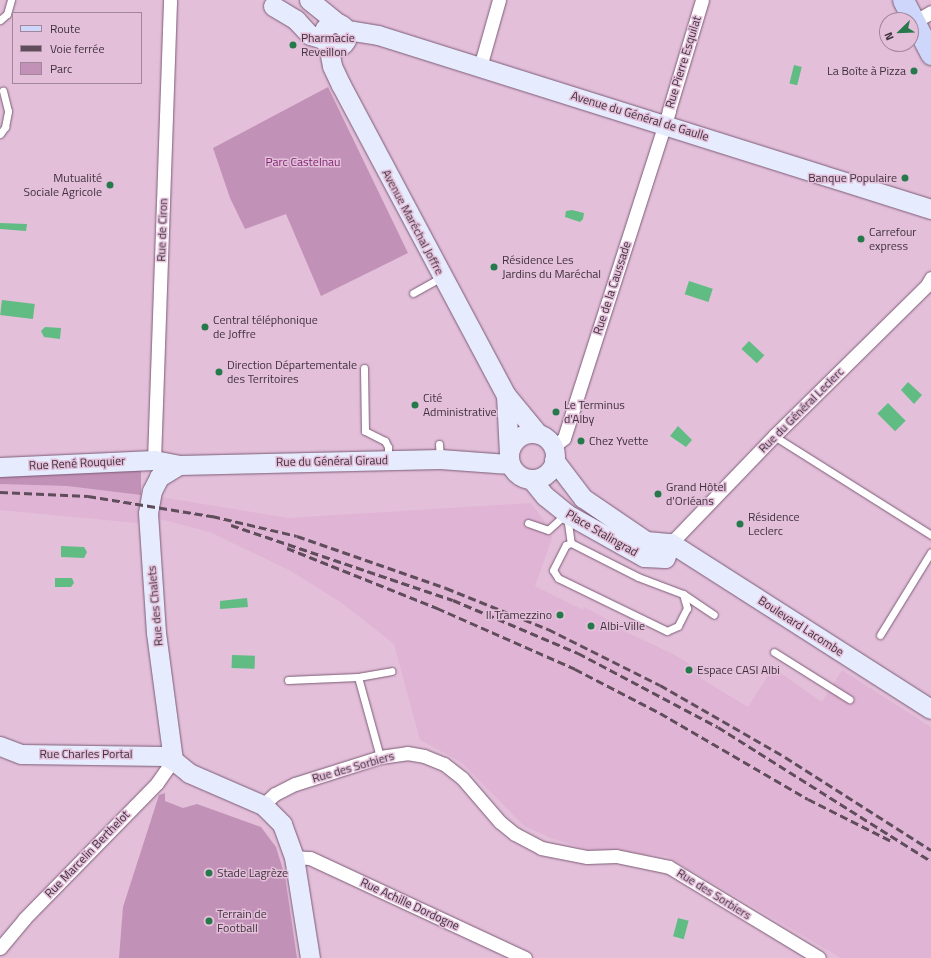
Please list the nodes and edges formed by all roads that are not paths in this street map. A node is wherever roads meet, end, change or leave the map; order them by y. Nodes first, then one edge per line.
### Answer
1 (11, 0) edge
2 (170, 0) edge
3 (309, 0) edge
4 (500, 0) edge
5 (702, 0) edge
6 (903, 0) edge
7 (272, 2) edge
8 (922, 17) edge
9 (0, 20) edge
10 (342, 27) junction
11 (326, 42) junction
12 (931, 54) edge
13 (480, 67) junction
14 (3, 91) dead end
15 (664, 124) junction
16 (0, 134) edge
17 (931, 209) edge
18 (442, 277) junction
19 (931, 278) edge
20 (413, 293) dead end
21 (364, 368) dead end
22 (506, 395) junction
23 (538, 434) junction
24 (774, 436) junction
25 (553, 454) junction
26 (510, 459) junction
27 (154, 460) junction
28 (388, 460) junction
29 (179, 465) junction
30 (0, 467) edge
31 (531, 479) junction
32 (567, 514) junction
33 (595, 518) junction
34 (528, 523) dead end
35 (931, 535) edge
36 (572, 543) junction
37 (671, 543) junction
38 (931, 552) edge
39 (683, 594) junction
40 (714, 615) dead end
41 (880, 636) dead end
42 (774, 652) dead end
43 (391, 671) dead end
44 (358, 677) junction
45 (288, 680) dead end
46 (849, 699) dead end
47 (931, 709) edge
48 (0, 746) edge
49 (380, 757) junction
50 (173, 760) junction
51 (263, 805) junction
52 (294, 857) junction
53 (0, 948) edge
54 (310, 958) edge
55 (525, 958) edge
56 (819, 958) edge

1 - 9 lane
2 - 27 street, Rue de Ciron
3 - 10 main road
4 - 13 street
5 - 15 street, Rue Pierre Esquilat
6 - 8 main road
7 - 11 main road
8 - 12 main road
10 - 11 main road
10 - 13 main road, Avenue du Général de Gaulle
11 - 18 main road, Avenue Maréchal Joffre
13 - 15 main road, Avenue du Général de Gaulle
14 - 16 lane
15 - 17 main road, Avenue du Général de Gaulle
15 - 25 street, Rue de la Caussade
18 - 20 lane
18 - 22 main road, Avenue Maréchal Joffre
19 - 24 street, Rue du Général Leclerc
21 - 28 lane
22 - 23 main road
22 - 26 main road
23 - 25 main road
23 - 26 main road
24 - 35 lane
24 - 37 street, Rue du Général Leclerc
25 - 31 main road
25 - 33 main road, Place Stalingrad
26 - 28 main road, Rue du Général Giraud
26 - 31 main road
27 - 29 main road, Rue du Général Giraud
27 - 30 main road, Rue René Rouquier
28 - 29 main road, Rue du Général Giraud
29 - 50 main road, Rue des Chalets
31 - 32 main road, Place Stalingrad
32 - 33 main road, Place Stalingrad
32 - 34 lane
32 - 36 lane
33 - 37 main road, Place Stalingrad
36 - 39 lane
36 - 39 lane
37 - 47 main road, Boulevard Lacombe
38 - 41 lane
39 - 40 lane
42 - 46 lane
43 - 44 lane
44 - 45 lane
44 - 49 lane
48 - 50 main road, Rue Charles Portal
49 - 51 street, Rue des Sorbiers
49 - 56 street, Rue des Sorbiers
50 - 51 main road
50 - 53 street, Rue Marcelin Berthelot
51 - 52 main road
52 - 54 main road
52 - 55 street, Rue Achille Dordogne

